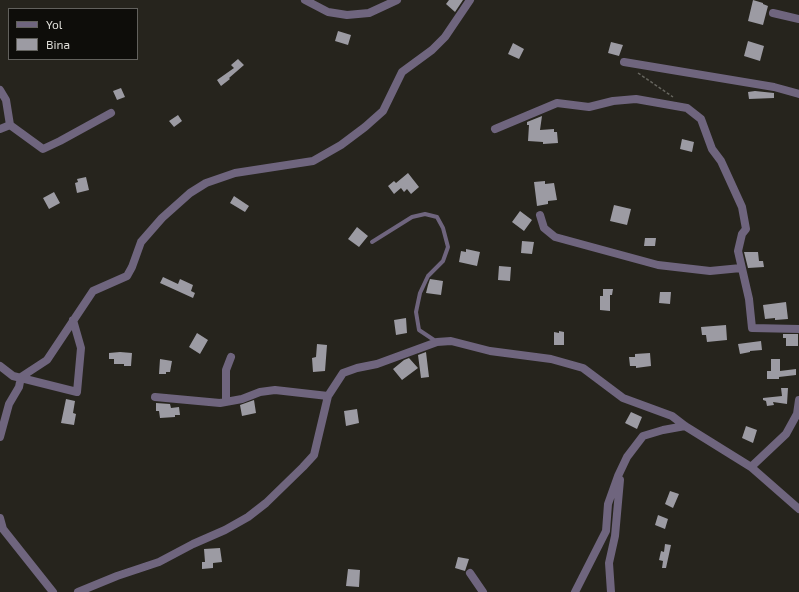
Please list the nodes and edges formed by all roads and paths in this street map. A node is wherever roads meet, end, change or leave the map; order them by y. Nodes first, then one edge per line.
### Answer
1 (305, 0) edge
2 (397, 0) edge
3 (470, 0) edge
4 (773, 13) dead end
5 (799, 19) edge
6 (624, 62) dead end
7 (637, 72) dead end
8 (0, 90) edge
9 (799, 94) edge
10 (675, 98) dead end
11 (111, 113) dead end
12 (10, 125) junction
13 (0, 129) edge
14 (495, 129) dead end
15 (540, 215) dead end
16 (372, 242) dead end
17 (741, 268) junction
18 (73, 320) junction
19 (799, 330) edge
20 (438, 342) junction
21 (231, 357) dead end
22 (0, 366) edge
23 (21, 377) junction
24 (328, 396) junction
25 (155, 398) dead end
26 (799, 400) edge
27 (226, 402) junction
28 (685, 426) junction
29 (0, 437) edge
30 (751, 468) junction
31 (618, 476) junction
32 (799, 509) edge
33 (0, 518) edge
34 (470, 573) dead end
35 (53, 592) edge
36 (78, 592) edge
37 (483, 592) edge
38 (575, 592) edge
39 (611, 592) edge

1 - 2 street
3 - 18 street
4 - 5 street
6 - 9 street
7 - 10 path
8 - 12 street
11 - 12 street
12 - 13 street
14 - 17 street
15 - 17 street
16 - 20 lane
17 - 19 street
18 - 23 street
18 - 23 street
20 - 24 street
20 - 28 street
21 - 27 street
22 - 23 street
23 - 29 street
24 - 27 street
24 - 36 street
25 - 27 street
26 - 30 street
28 - 30 street
28 - 31 street
30 - 32 street
31 - 38 street
31 - 39 street
33 - 35 street
34 - 37 street

